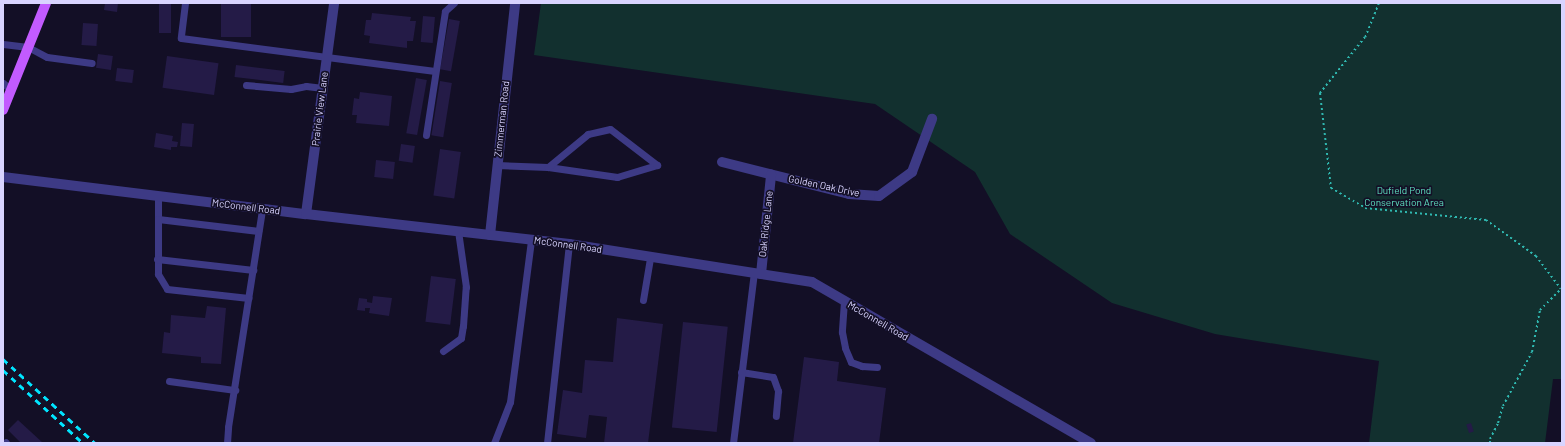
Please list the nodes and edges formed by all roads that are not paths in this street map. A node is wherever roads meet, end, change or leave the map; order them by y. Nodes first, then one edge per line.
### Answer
1 (46, 3) edge
2 (185, 3) edge
3 (334, 3) edge
4 (454, 3) edge
5 (515, 3) edge
6 (3, 44) edge
7 (28, 47) junction
8 (326, 58) junction
9 (92, 63) dead end
10 (435, 71) junction
11 (246, 85) dead end
12 (7, 86) edge
13 (322, 88) junction
14 (3, 110) edge
15 (932, 119) dead end
16 (426, 135) dead end
17 (722, 162) dead end
18 (498, 165) junction
19 (548, 167) junction
20 (771, 175) junction
21 (3, 177) edge
22 (158, 196) junction
23 (262, 209) junction
24 (306, 214) junction
25 (158, 219) junction
26 (258, 231) junction
27 (458, 231) junction
28 (490, 235) junction
29 (531, 240) junction
30 (569, 244) junction
31 (650, 258) junction
32 (157, 259) junction
33 (253, 270) junction
34 (757, 273) junction
35 (248, 298) junction
36 (643, 300) dead end
37 (844, 301) junction
38 (443, 351) dead end
39 (877, 367) dead end
40 (741, 372) junction
41 (169, 381) dead end
42 (235, 390) junction
43 (776, 416) dead end
44 (1086, 442) edge
45 (227, 443) edge
46 (494, 443) edge
47 (546, 443) edge
48 (732, 443) edge

1 - 7 main road
2 - 8 lane
3 - 8 street, Prairie View Lane
4 - 10 lane
5 - 18 street, Zimmerman Road
6 - 7 lane
7 - 9 lane
7 - 12 main road
8 - 10 lane
8 - 13 street, Prairie View Lane
10 - 16 lane
11 - 13 lane
12 - 14 main road
13 - 24 street, Prairie View Lane
15 - 20 street, Golden Oak Drive
17 - 20 street, Golden Oak Drive
18 - 19 lane
18 - 28 street, Zimmerman Road
19 - 19 lane
20 - 34 street, Oak Ridge Lane
21 - 22 street, McConnell Road
22 - 23 street, McConnell Road
22 - 25 lane
23 - 24 street, McConnell Road
23 - 26 lane
24 - 27 street, McConnell Road
25 - 26 lane
25 - 32 lane
26 - 33 lane
27 - 28 street, McConnell Road
27 - 38 lane
28 - 29 street, McConnell Road
29 - 30 street, McConnell Road
29 - 46 lane
30 - 31 street, McConnell Road
30 - 47 lane
31 - 34 street, McConnell Road
31 - 36 lane
32 - 33 lane
32 - 35 lane
33 - 35 lane
34 - 37 street, McConnell Road
34 - 40 lane
35 - 42 lane
37 - 39 lane
37 - 44 street, McConnell Road
40 - 43 lane
40 - 48 lane
41 - 42 lane
42 - 45 lane

